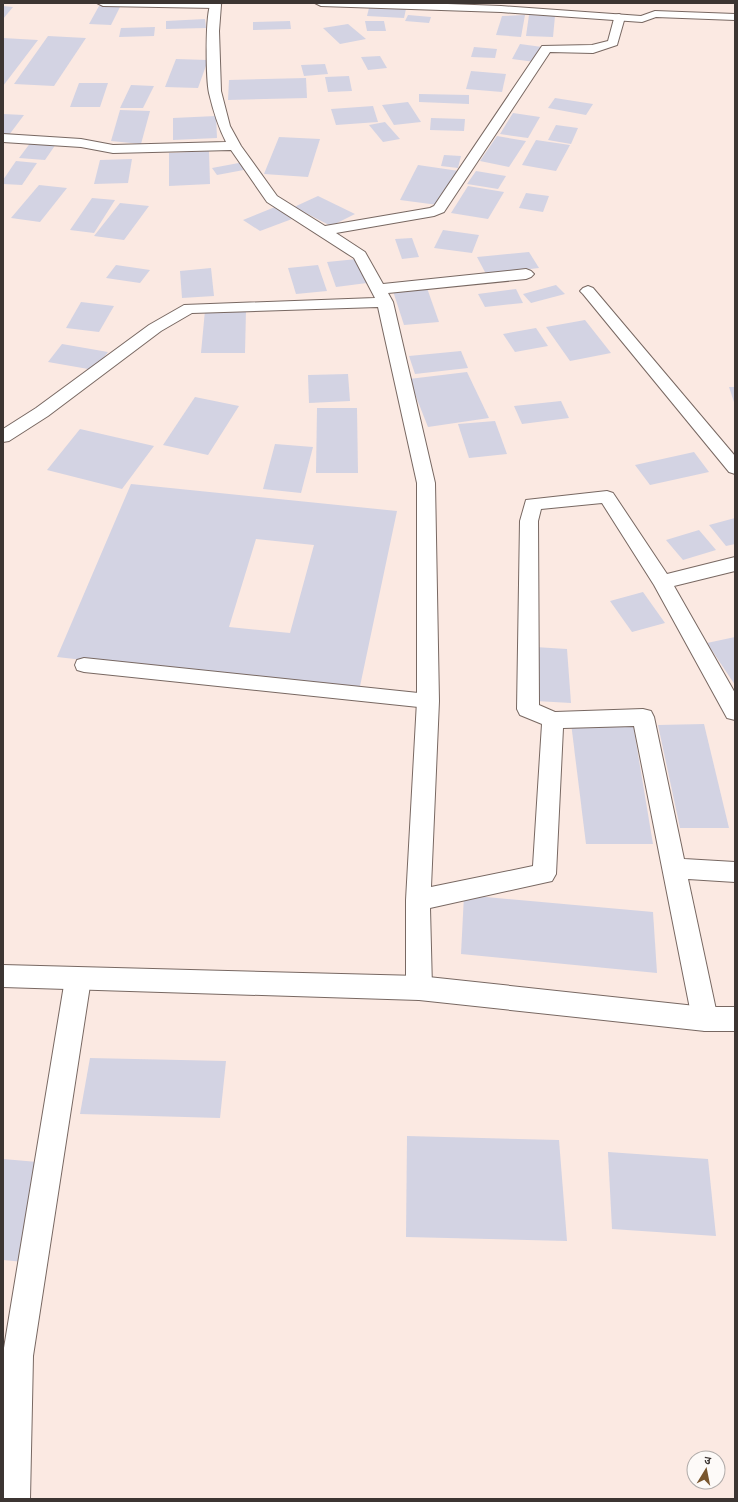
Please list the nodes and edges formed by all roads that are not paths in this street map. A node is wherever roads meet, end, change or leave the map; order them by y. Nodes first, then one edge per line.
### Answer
1 (103, 3) edge
2 (321, 3) edge
3 (216, 4) edge
4 (501, 6) edge
5 (619, 17) junction
6 (735, 17) edge
7 (642, 19) junction
8 (652, 27) dead end
9 (3, 138) edge
10 (235, 146) junction
11 (323, 231) junction
12 (526, 274) dead end
13 (588, 291) dead end
14 (382, 296) junction
15 (3, 437) edge
16 (735, 468) edge
17 (735, 564) edge
18 (662, 582) junction
19 (84, 665) dead end
20 (428, 701) junction
21 (735, 712) edge
22 (553, 720) junction
23 (673, 868) junction
24 (735, 872) edge
25 (418, 900) junction
26 (3, 976) edge
27 (78, 979) junction
28 (419, 988) junction
29 (705, 1019) junction
30 (735, 1019) edge
31 (14, 1499) edge

1 - 3 street
2 - 4 street
3 - 10 street
4 - 5 street
5 - 7 street
5 - 11 street
6 - 7 street
7 - 8 street
9 - 10 street
10 - 11 street
11 - 14 street
12 - 14 street
13 - 16 street
14 - 15 street
14 - 20 street
17 - 18 street
18 - 21 street
18 - 22 street
19 - 20 lane
20 - 25 street
22 - 23 street
22 - 25 street
23 - 24 street
23 - 29 street
25 - 28 street
26 - 27 street
27 - 28 street
27 - 31 street
28 - 29 street
29 - 30 street

